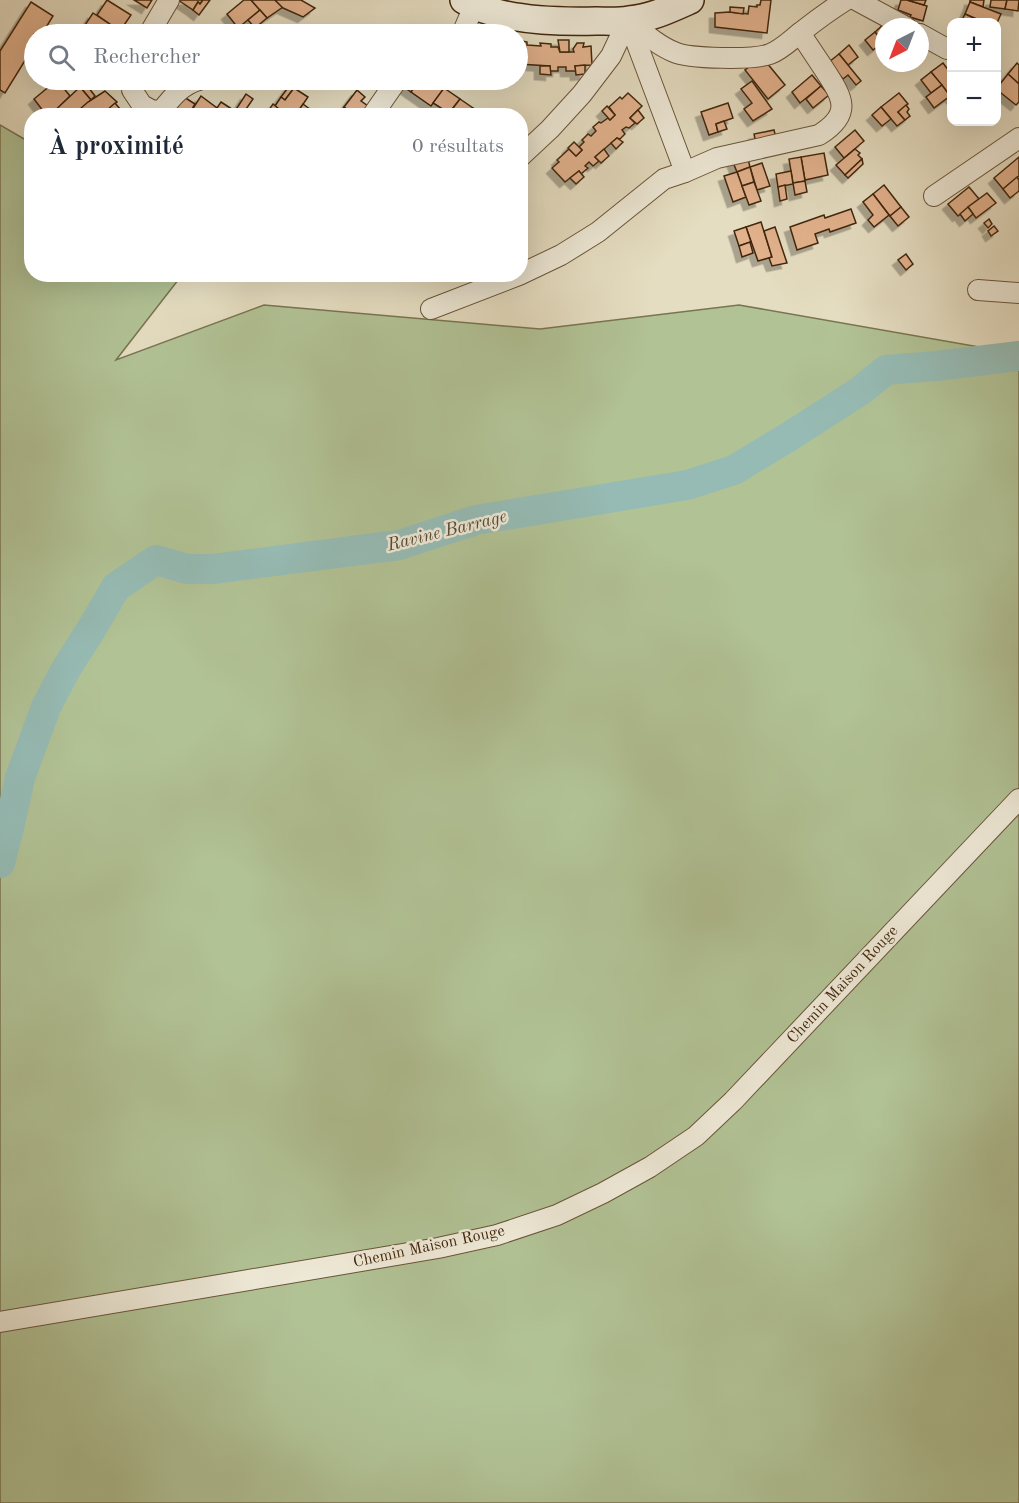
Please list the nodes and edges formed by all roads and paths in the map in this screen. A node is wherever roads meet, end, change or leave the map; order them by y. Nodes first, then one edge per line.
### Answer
1 (169, 0) edge
2 (690, 0) edge
3 (846, 0) edge
4 (856, 0) edge
5 (469, 3) edge
6 (889, 18) edge
7 (628, 20) junction
8 (155, 24) edge
9 (464, 24) edge
10 (800, 33) junction
11 (929, 39) edge
12 (946, 49) dead end
13 (132, 90) edge
14 (178, 90) edge
15 (391, 90) edge
16 (148, 108) edge
17 (164, 108) edge
18 (378, 108) edge
19 (1019, 138) edge
20 (528, 150) edge
21 (685, 172) junction
22 (934, 196) dead end
23 (528, 271) edge
24 (501, 282) edge
25 (978, 290) dead end
26 (1019, 292) edge
27 (431, 309) dead end
28 (1019, 799) edge
29 (0, 1322) edge

1 - 8 street
2 - 7 main road
3 - 10 street
4 - 6 street
5 - 7 main road
5 - 9 street
7 - 10 street
7 - 20 street
7 - 21 street
10 - 21 street
11 - 12 street
13 - 16 street
14 - 17 street
15 - 18 street
19 - 22 street
21 - 23 street
24 - 27 street
25 - 26 street
28 - 29 street, Chemin Maison Rouge

